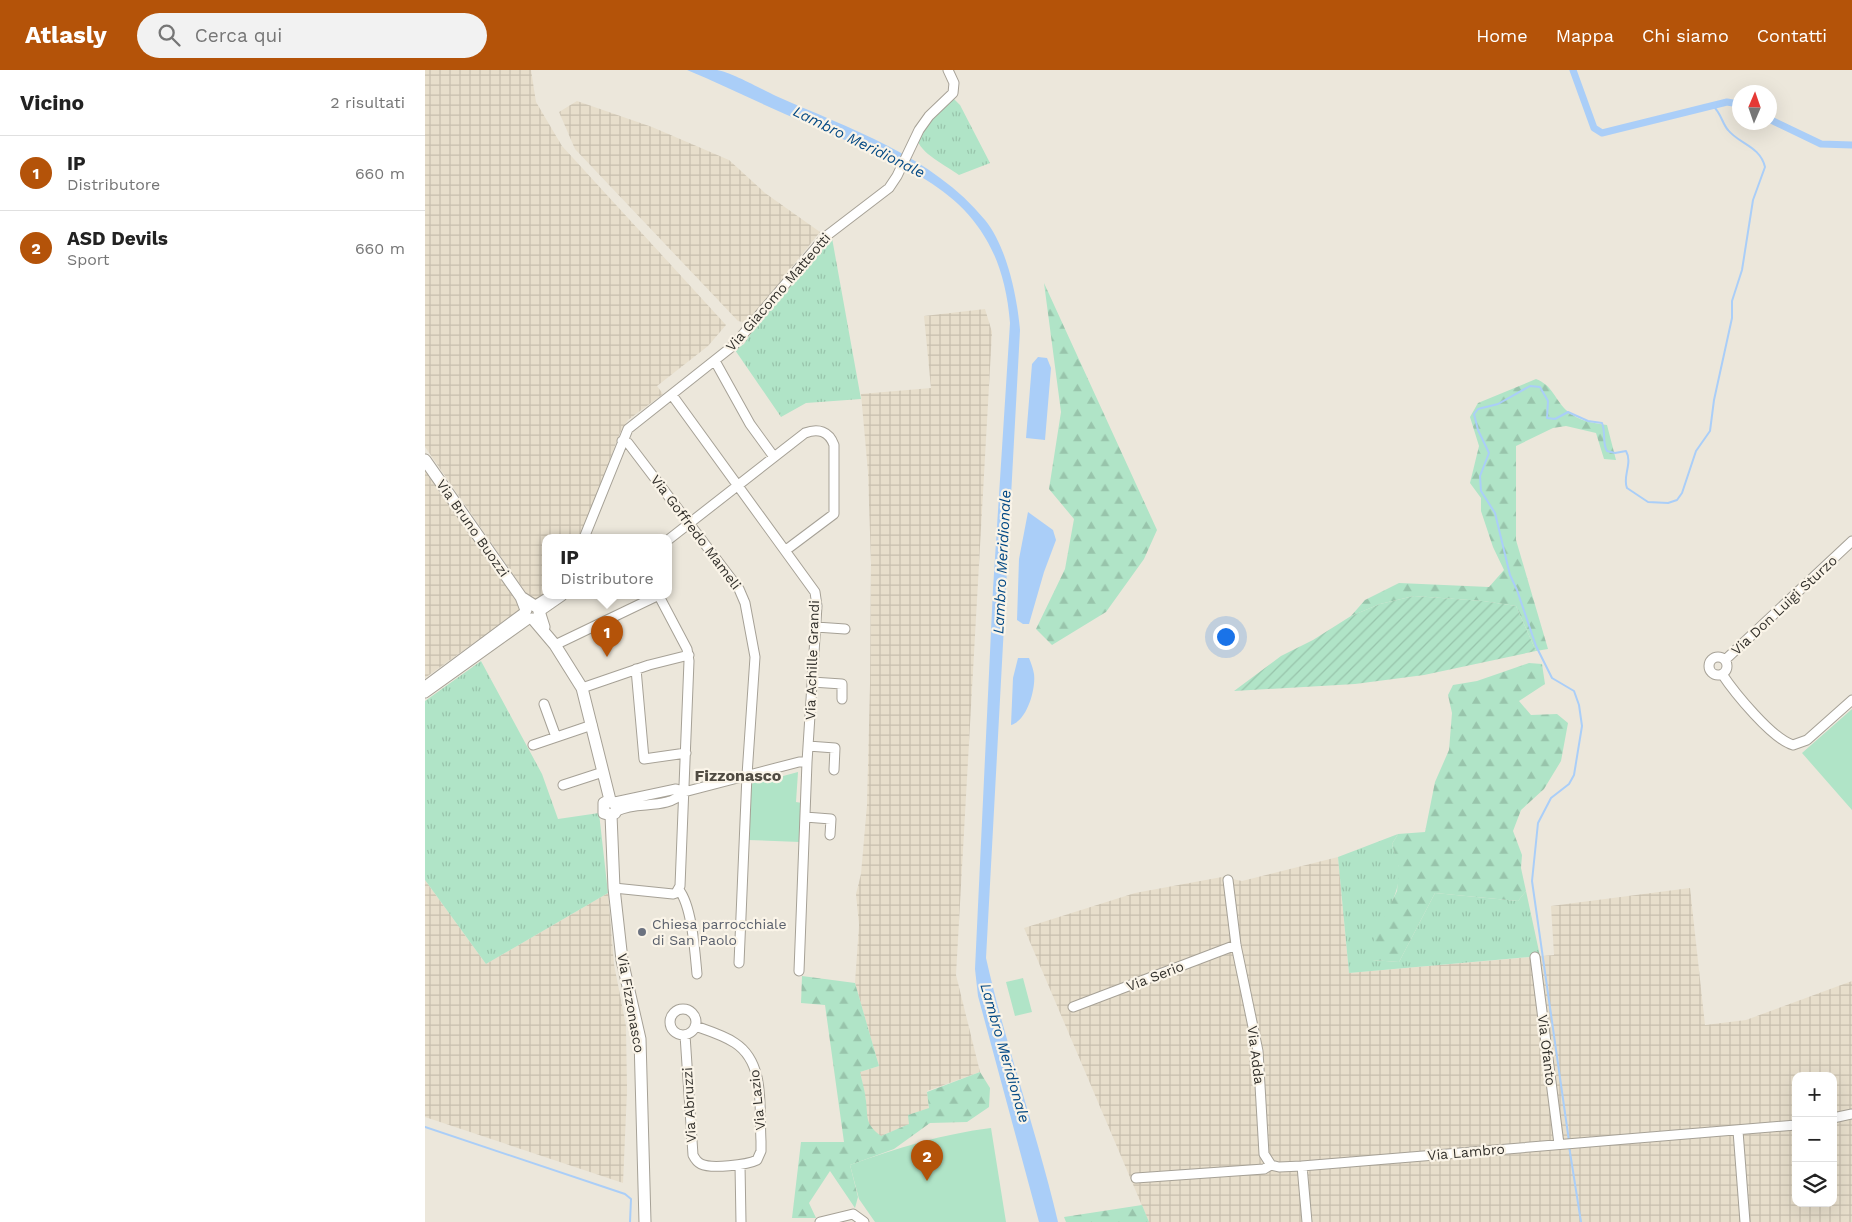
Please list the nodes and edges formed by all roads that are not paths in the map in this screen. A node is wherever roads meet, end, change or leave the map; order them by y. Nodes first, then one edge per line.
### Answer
1 (948, 70) edge
2 (715, 360) junction
3 (672, 395) junction
4 (622, 440) junction
5 (774, 457) junction
6 (425, 460) edge
7 (739, 485) junction
8 (690, 523) junction
9 (586, 534) edge
10 (672, 537) edge
11 (1852, 541) edge
12 (786, 550) junction
13 (547, 599) edge
14 (556, 599) edge
15 (652, 599) edge
16 (660, 599) edge
17 (532, 612) junction
18 (816, 627) junction
19 (845, 629) dead end
20 (555, 645) junction
21 (689, 655) junction
22 (473, 656) junction
23 (1725, 660) junction
24 (636, 669) junction
25 (1721, 674) junction
26 (812, 682) junction
27 (425, 686) edge
28 (582, 688) junction
29 (425, 693) edge
30 (842, 699) dead end
31 (1852, 700) edge
32 (544, 704) dead end
33 (592, 725) junction
34 (556, 737) junction
35 (533, 745) dead end
36 (808, 746) junction
37 (685, 753) junction
38 (807, 762) junction
39 (834, 770) dead end
40 (603, 772) junction
41 (747, 775) junction
42 (563, 785) dead end
43 (684, 792) junction
44 (613, 807) junction
45 (805, 817) junction
46 (830, 836) dead end
47 (1228, 880) dead end
48 (614, 888) junction
49 (679, 890) junction
50 (1236, 945) junction
51 (1535, 957) dead end
52 (739, 963) dead end
53 (799, 971) dead end
54 (697, 974) dead end
55 (1073, 1007) dead end
56 (695, 1026) junction
57 (685, 1035) junction
58 (1851, 1114) edge
59 (1837, 1117) edge
60 (1792, 1125) edge
61 (1852, 1125) edge
62 (1738, 1131) junction
63 (1561, 1144) junction
64 (740, 1165) junction
65 (1271, 1166) junction
66 (1302, 1166) junction
67 (1136, 1178) dead end
68 (645, 1222) edge
69 (741, 1222) edge
70 (820, 1222) edge
71 (864, 1222) edge
72 (1307, 1222) edge
73 (1745, 1222) edge

1 - 2 street, Via Giacomo Matteotti
2 - 3 street, Via Giacomo Matteotti
2 - 5 street
3 - 4 street, Via Giacomo Matteotti
3 - 7 street, Via Achille Grandi
4 - 8 street, Via Goffredo Mameli
4 - 9 street, Via Giacomo Matteotti
5 - 7 street
5 - 12 street
6 - 17 main road, Via Bruno Buozzi
7 - 8 street
7 - 12 street, Via Achille Grandi
8 - 10 street
8 - 41 street, Via Goffredo Mameli
11 - 23 street, Via Don Luigi Sturzo
12 - 18 street, Via Achille Grandi
13 - 17 street
14 - 17 street
15 - 20 street
16 - 21 street
17 - 20 main road, Via Fizzonasco
17 - 22 street
18 - 19 street
18 - 26 street, Via Achille Grandi
20 - 28 main road, Via Fizzonasco
21 - 24 street
21 - 37 street
22 - 27 street
22 - 29 street
23 - 25 street
23 - 25 street
24 - 28 street
24 - 37 street
25 - 31 street
26 - 30 street
26 - 36 street, Via Achille Grandi
28 - 33 main road, Via Fizzonasco
32 - 34 street
33 - 34 street
33 - 40 main road, Via Fizzonasco
34 - 35 street
36 - 38 street, Via Achille Grandi
36 - 39 street
37 - 43 street
38 - 41 street
38 - 45 street, Via Achille Grandi
40 - 42 street
40 - 44 main road, Via Fizzonasco
41 - 43 street
41 - 52 street, Via Goffredo Mameli
43 - 44 street
43 - 49 street
44 - 48 main road, Via Fizzonasco
45 - 46 street
45 - 53 street, Via Achille Grandi
47 - 50 street, Via Adda
48 - 49 street
48 - 68 main road, Via Fizzonasco
49 - 54 street
50 - 55 street, Via Serio
50 - 65 street, Via Adda
51 - 63 street, Via Ofanto
56 - 57 street
56 - 57 street
56 - 64 street, Via Lazio
57 - 64 street, Via Abruzzi
58 - 59 street
58 - 61 street
60 - 62 street, Via Lambro
62 - 63 street, Via Lambro
62 - 73 street
63 - 66 street, Via Lambro
64 - 69 street
65 - 66 street, Via Lambro
65 - 67 street, Via Lambro
66 - 72 street
70 - 71 street

